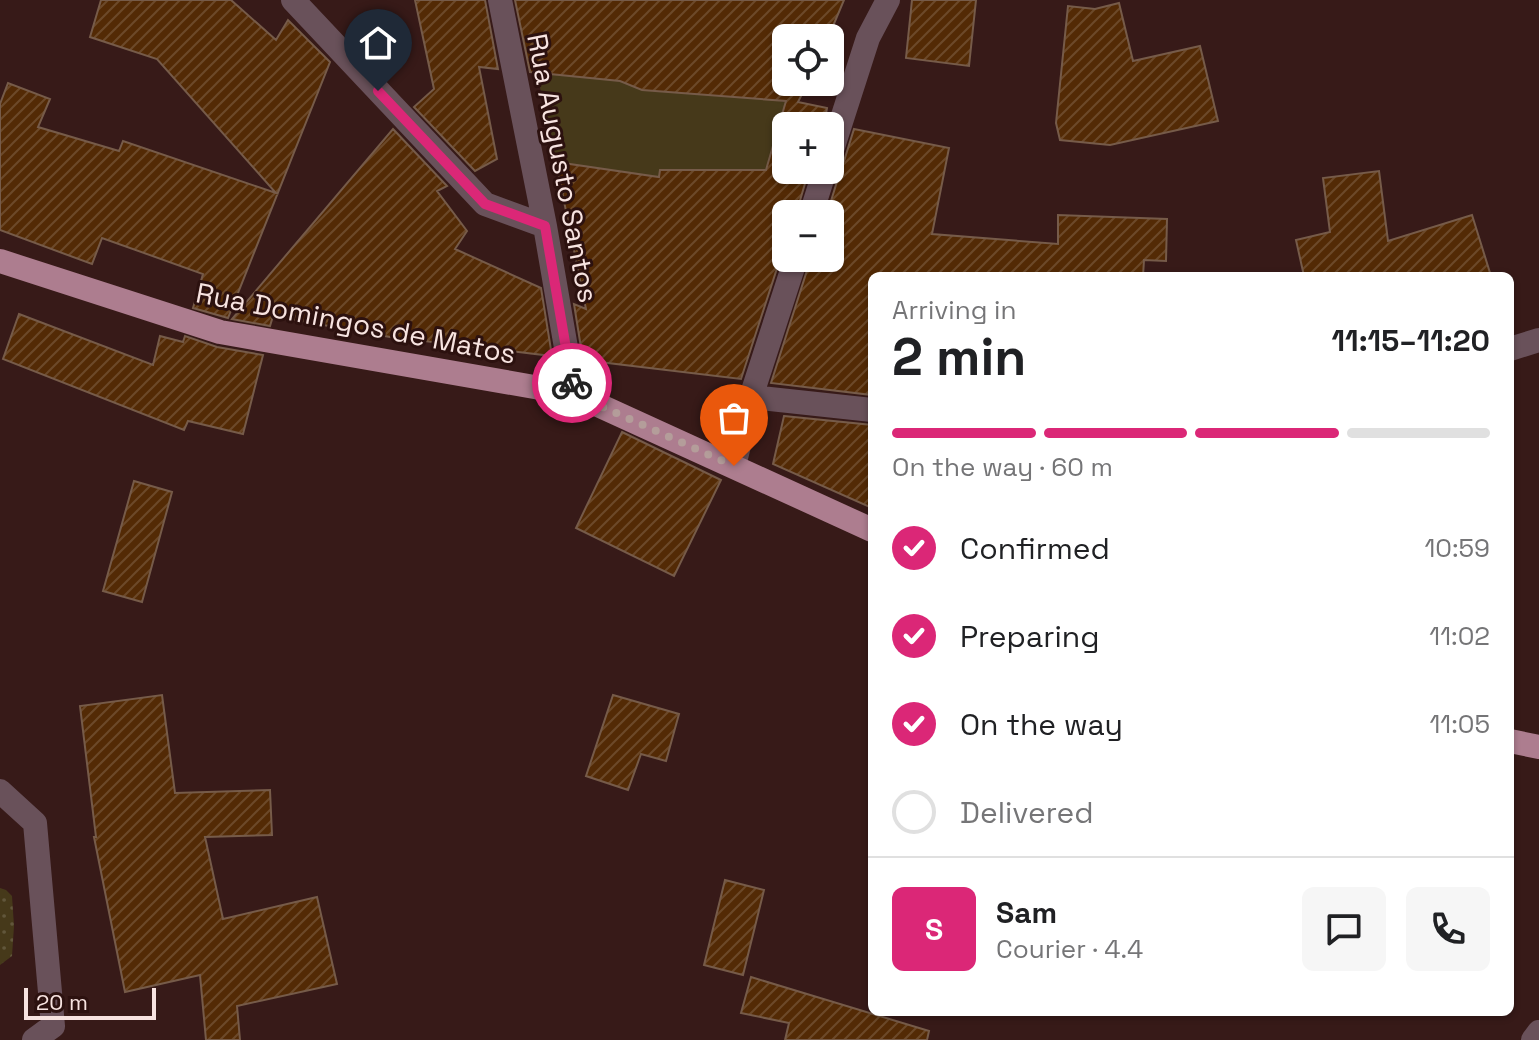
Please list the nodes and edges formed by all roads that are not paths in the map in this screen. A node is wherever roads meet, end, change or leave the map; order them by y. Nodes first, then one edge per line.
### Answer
1 (293, 0) edge
2 (500, 0) edge
3 (888, 0) edge
4 (844, 114) edge
5 (545, 226) junction
6 (0, 261) edge
7 (791, 272) edge
8 (1539, 340) edge
9 (1514, 348) edge
10 (574, 394) junction
11 (751, 397) junction
12 (868, 410) edge
13 (734, 466) junction
14 (868, 528) edge
15 (1514, 742) edge
16 (1539, 747) edge
17 (0, 791) edge
18 (1539, 1032) edge
19 (34, 1040) edge
20 (1533, 1040) edge

1 - 5 street
2 - 5 street, Rua Augusto Santos
3 - 4 street
5 - 10 street, Rua Augusto Santos
6 - 10 main road, Rua Domingos de Matos
7 - 11 street
8 - 9 street
10 - 13 main road, Rua Domingos de Matos
11 - 12 street
11 - 13 street
13 - 14 main road, Rua Domingos de Matos
15 - 16 main road
17 - 19 street
18 - 20 street

